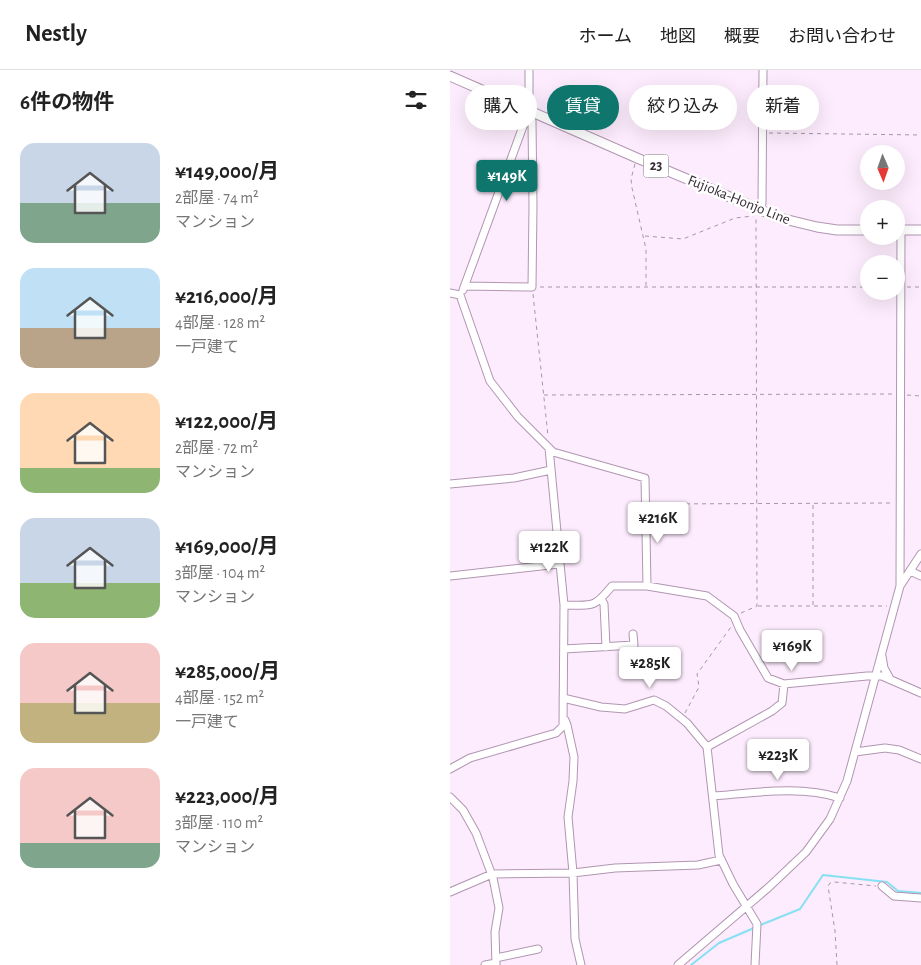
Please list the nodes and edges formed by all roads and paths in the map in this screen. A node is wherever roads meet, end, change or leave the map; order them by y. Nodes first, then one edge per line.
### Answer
1 (529, 70) edge
2 (763, 70) edge
3 (450, 76) edge
4 (471, 85) edge
5 (529, 85) edge
6 (537, 114) edge
7 (522, 130) edge
8 (532, 130) edge
9 (762, 133) junction
10 (921, 135) edge
11 (637, 158) junction
12 (758, 213) junction
13 (860, 230) edge
14 (905, 230) edge
15 (921, 230) edge
16 (644, 236) junction
17 (465, 286) junction
18 (532, 287) junction
19 (646, 287) junction
20 (757, 287) junction
21 (860, 287) edge
22 (905, 287) edge
23 (921, 287) edge
24 (450, 294) edge
25 (460, 294) junction
26 (901, 300) edge
27 (900, 394) junction
28 (756, 395) junction
29 (544, 396) junction
30 (921, 396) edge
31 (549, 448) junction
32 (551, 470) junction
33 (450, 484) edge
34 (647, 503) junction
35 (758, 503) junction
36 (813, 503) junction
37 (900, 503) junction
38 (921, 554) edge
39 (559, 564) junction
40 (910, 571) junction
41 (450, 576) edge
42 (921, 576) edge
43 (647, 586) junction
44 (900, 586) junction
45 (601, 599) junction
46 (564, 606) junction
47 (757, 606) junction
48 (813, 606) junction
49 (895, 606) junction
50 (734, 618) junction
51 (633, 634) dead end
52 (606, 646) junction
53 (564, 649) junction
54 (882, 652) junction
55 (875, 676) junction
56 (890, 679) junction
57 (784, 684) junction
58 (921, 693) edge
59 (563, 698) junction
60 (563, 717) junction
61 (682, 719) junction
62 (707, 748) junction
63 (855, 752) junction
64 (921, 759) edge
65 (450, 769) edge
66 (713, 796) junction
67 (450, 797) edge
68 (840, 798) junction
69 (721, 860) junction
70 (573, 873) junction
71 (492, 874) junction
72 (882, 886) joint
73 (450, 892) edge
74 (921, 898) edge
75 (747, 906) junction
76 (538, 949) dead end
77 (496, 962) edge
78 (485, 965) edge
79 (581, 965) edge
80 (678, 965) edge
81 (755, 965) edge
82 (837, 965) edge

1 - 5 street
2 - 9 street
3 - 4 main road, Fujioka-Honjo Line / 23
6 - 11 main road, Fujioka-Honjo Line / 23
7 - 17 street
8 - 18 street
9 - 10 path
9 - 12 street
11 - 12 main road, Fujioka-Honjo Line / 23
11 - 16 path
12 - 13 main road, Fujioka-Honjo Line / 23
12 - 16 path
12 - 20 path
14 - 15 main road
16 - 19 path
17 - 18 street
17 - 25 street
18 - 19 path
18 - 29 path
19 - 20 path
20 - 21 path
20 - 28 path
22 - 23 path
24 - 25 street
25 - 31 street
26 - 27 street
27 - 28 path
27 - 30 path
27 - 37 street
28 - 29 path
28 - 35 path
29 - 31 path
31 - 32 street
31 - 34 street
32 - 33 street
32 - 39 street
34 - 35 path
34 - 43 street
35 - 36 path
35 - 47 path
36 - 37 path
36 - 48 path
37 - 44 street
38 - 40 street
39 - 41 street
39 - 46 street
40 - 42 street
40 - 44 street
43 - 45 street
43 - 50 street
44 - 49 street
45 - 46 street
45 - 52 street
46 - 53 street
47 - 48 path
47 - 50 path
48 - 49 path
49 - 54 street
50 - 57 street
50 - 61 path
51 - 52 street
52 - 53 street
53 - 59 street
54 - 55 street
54 - 56 street
55 - 56 street
55 - 57 street
55 - 63 street
56 - 58 street
57 - 62 street
59 - 60 street
59 - 61 street
60 - 65 street
60 - 70 street
61 - 62 street
62 - 66 street
63 - 64 street
63 - 68 street
66 - 68 street
66 - 69 street
67 - 71 street
68 - 75 street
69 - 70 street
69 - 75 street
70 - 71 street
70 - 79 street
71 - 73 street
71 - 77 street
72 - 74 street
72 - 82 path
75 - 80 street
75 - 81 street
76 - 77 street
77 - 78 street

